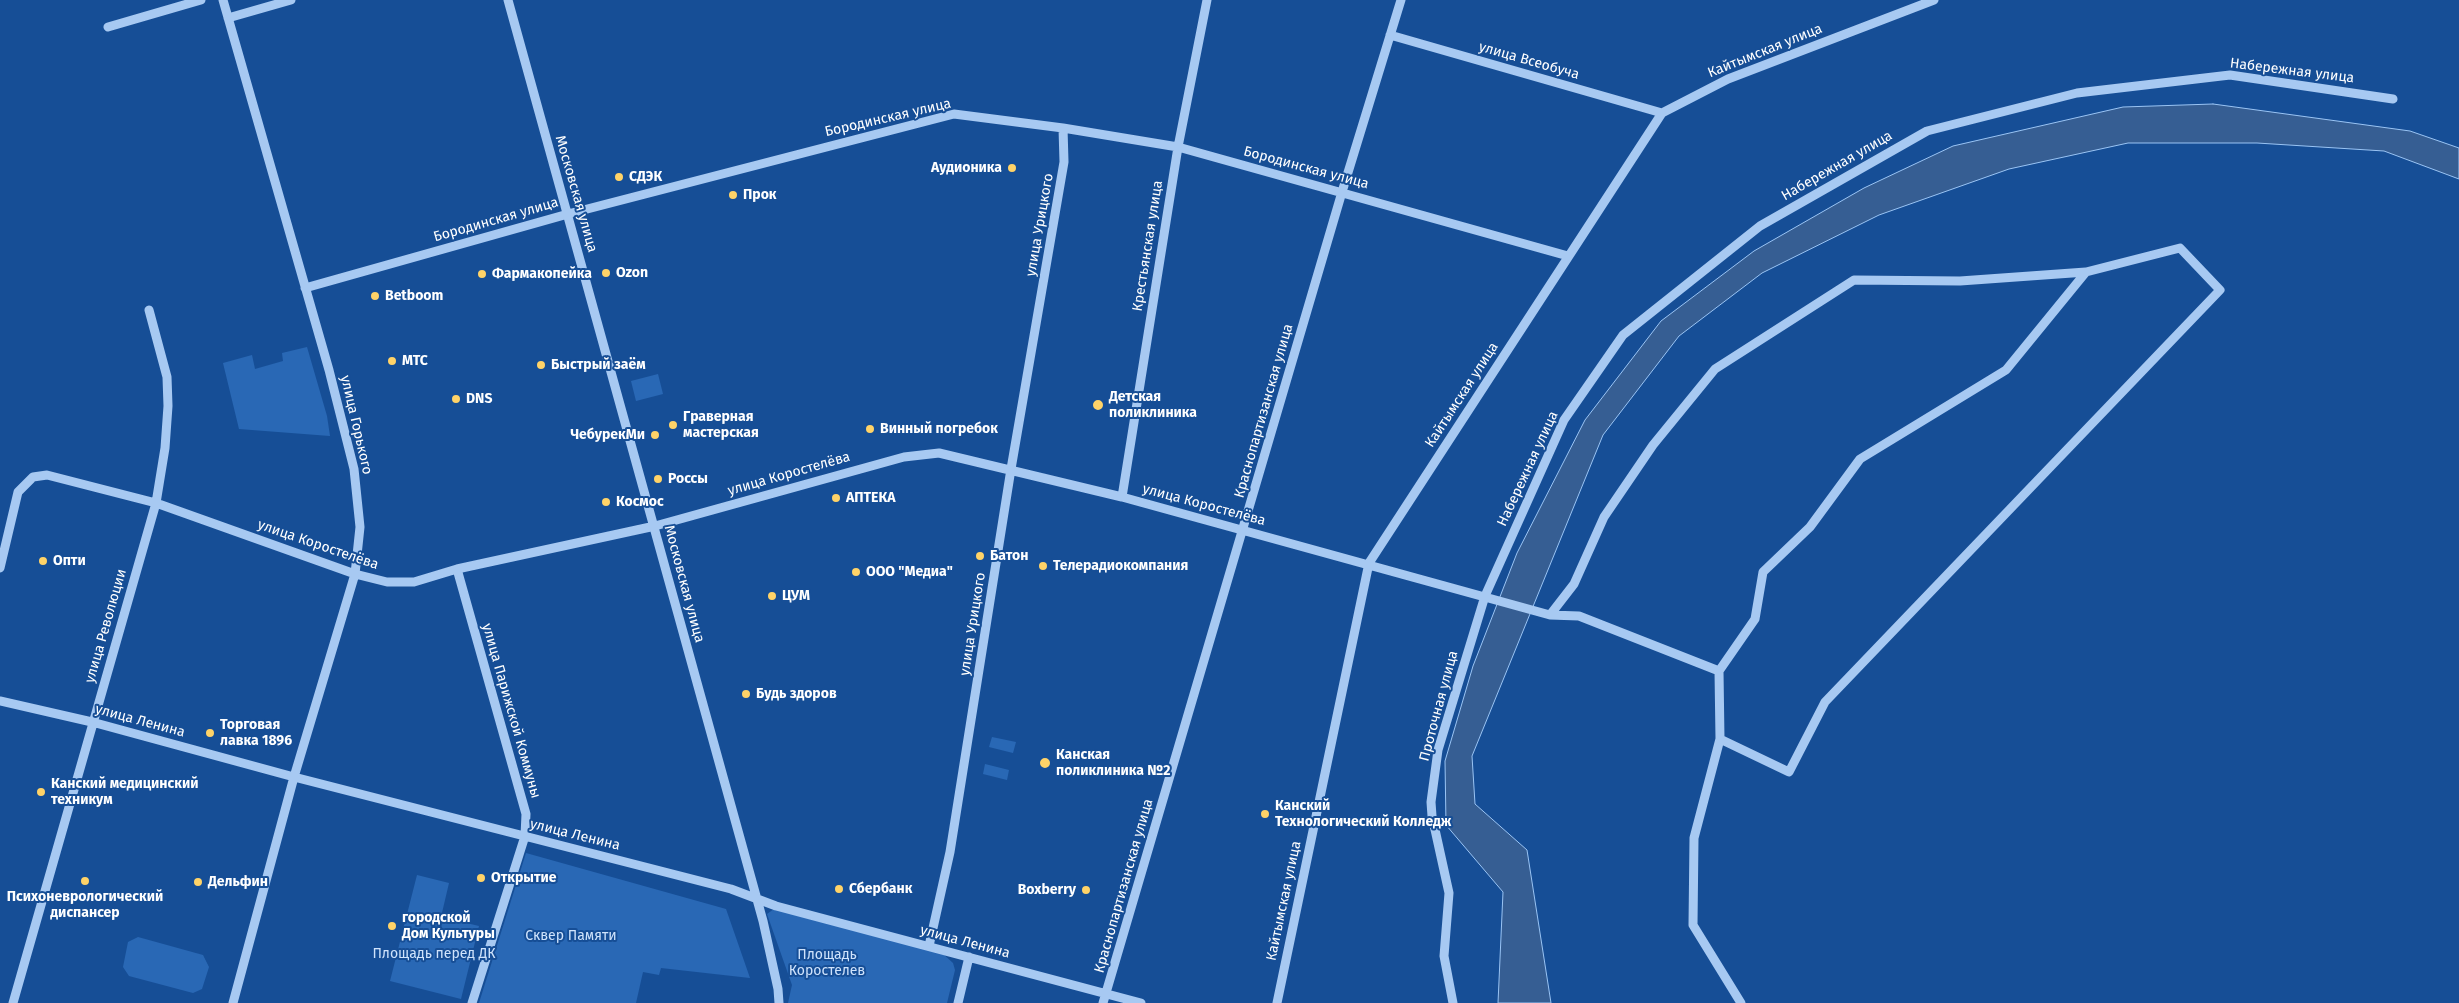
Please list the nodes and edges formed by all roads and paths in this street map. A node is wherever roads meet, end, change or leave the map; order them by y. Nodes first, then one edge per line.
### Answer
1 (201, 0) edge
2 (223, 0) edge
3 (290, 0) edge
4 (508, 0) edge
5 (1207, 0) edge
6 (1401, 0) edge
7 (1934, 0) edge
8 (228, 18) junction
9 (108, 27) dead end
10 (1390, 35) junction
11 (2393, 99) dead end
12 (1662, 113) junction
13 (1063, 128) junction
14 (1178, 147) junction
15 (1342, 192) junction
16 (568, 214) junction
17 (1568, 256) junction
18 (2086, 272) junction
19 (305, 288) junction
20 (149, 310) dead end
21 (1011, 470) junction
22 (1122, 497) junction
23 (156, 503) junction
24 (655, 526) junction
25 (1243, 530) junction
26 (1369, 564) junction
27 (0, 568) edge
28 (457, 569) junction
29 (355, 574) junction
30 (1485, 596) junction
31 (1550, 615) junction
32 (1718, 671) junction
33 (0, 701) edge
34 (92, 722) junction
35 (1720, 739) junction
36 (294, 778) junction
37 (525, 836) junction
38 (755, 900) junction
39 (929, 946) junction
40 (969, 957) junction
41 (1105, 998) edge
42 (13, 1003) edge
43 (233, 1003) edge
44 (472, 1003) edge
45 (779, 1003) edge
46 (958, 1003) edge
47 (1141, 1003) edge
48 (1277, 1003) edge
49 (1453, 1003) edge
50 (1741, 1003) edge

1 - 9 street
2 - 8 street, улица Горького
3 - 8 street
4 - 16 street, Московская улица
5 - 14 street, Крестьянская улица
6 - 10 street, Краснопартизанская улица
7 - 12 street, Кайтымская улица
8 - 19 street, улица Горького
10 - 12 street, улица Всеобуча
10 - 15 street, Краснопартизанская улица
11 - 30 street, Набережная улица
12 - 17 street, Кайтымская улица
13 - 14 street, Бородинская улица
13 - 16 street, Бородинская улица
13 - 21 street, улица Урицкого
14 - 15 street, Бородинская улица
14 - 22 street, Крестьянская улица
15 - 17 street, Бородинская улица
15 - 25 street, Краснопартизанская улица
16 - 19 street, Бородинская улица
16 - 24 street, Московская улица
17 - 26 street, Кайтымская улица
18 - 31 street
18 - 32 street
18 - 35 street
19 - 29 street, улица Горького
20 - 23 street, улица Революции
21 - 22 street, улица Коростелёва
21 - 24 street, улица Коростелёва
21 - 39 street, улица Урицкого
22 - 25 street, улица Коростелёва
23 - 27 street, улица Коростелёва
23 - 29 street, улица Коростелёва
23 - 34 street, улица Революции
24 - 28 street, улица Коростелёва
24 - 38 street, Московская улица
25 - 26 street, улица Коростелёва
25 - 41 street, Краснопартизанская улица
26 - 30 street, улица Коростелёва
26 - 48 street, Кайтымская улица
28 - 29 street, улица Коростелёва
28 - 37 street, улица Парижской Коммуны
29 - 36 street, улица Горького
30 - 31 street, улица Коростелёва
30 - 49 street, Проточная улица
31 - 32 street, улица Коростелёва
32 - 35 street
33 - 34 street, улица Ленина
34 - 36 street, улица Ленина
34 - 42 street, улица Революции
35 - 50 street
36 - 37 street, улица Ленина
36 - 43 street, улица Горького
37 - 38 street, улица Ленина
37 - 44 street, улица Парижской Коммуны
38 - 39 street, улица Ленина
38 - 45 street, Московская улица
39 - 40 street, улица Ленина
40 - 41 street, улица Ленина
40 - 46 street
41 - 47 street, улица Ленина

